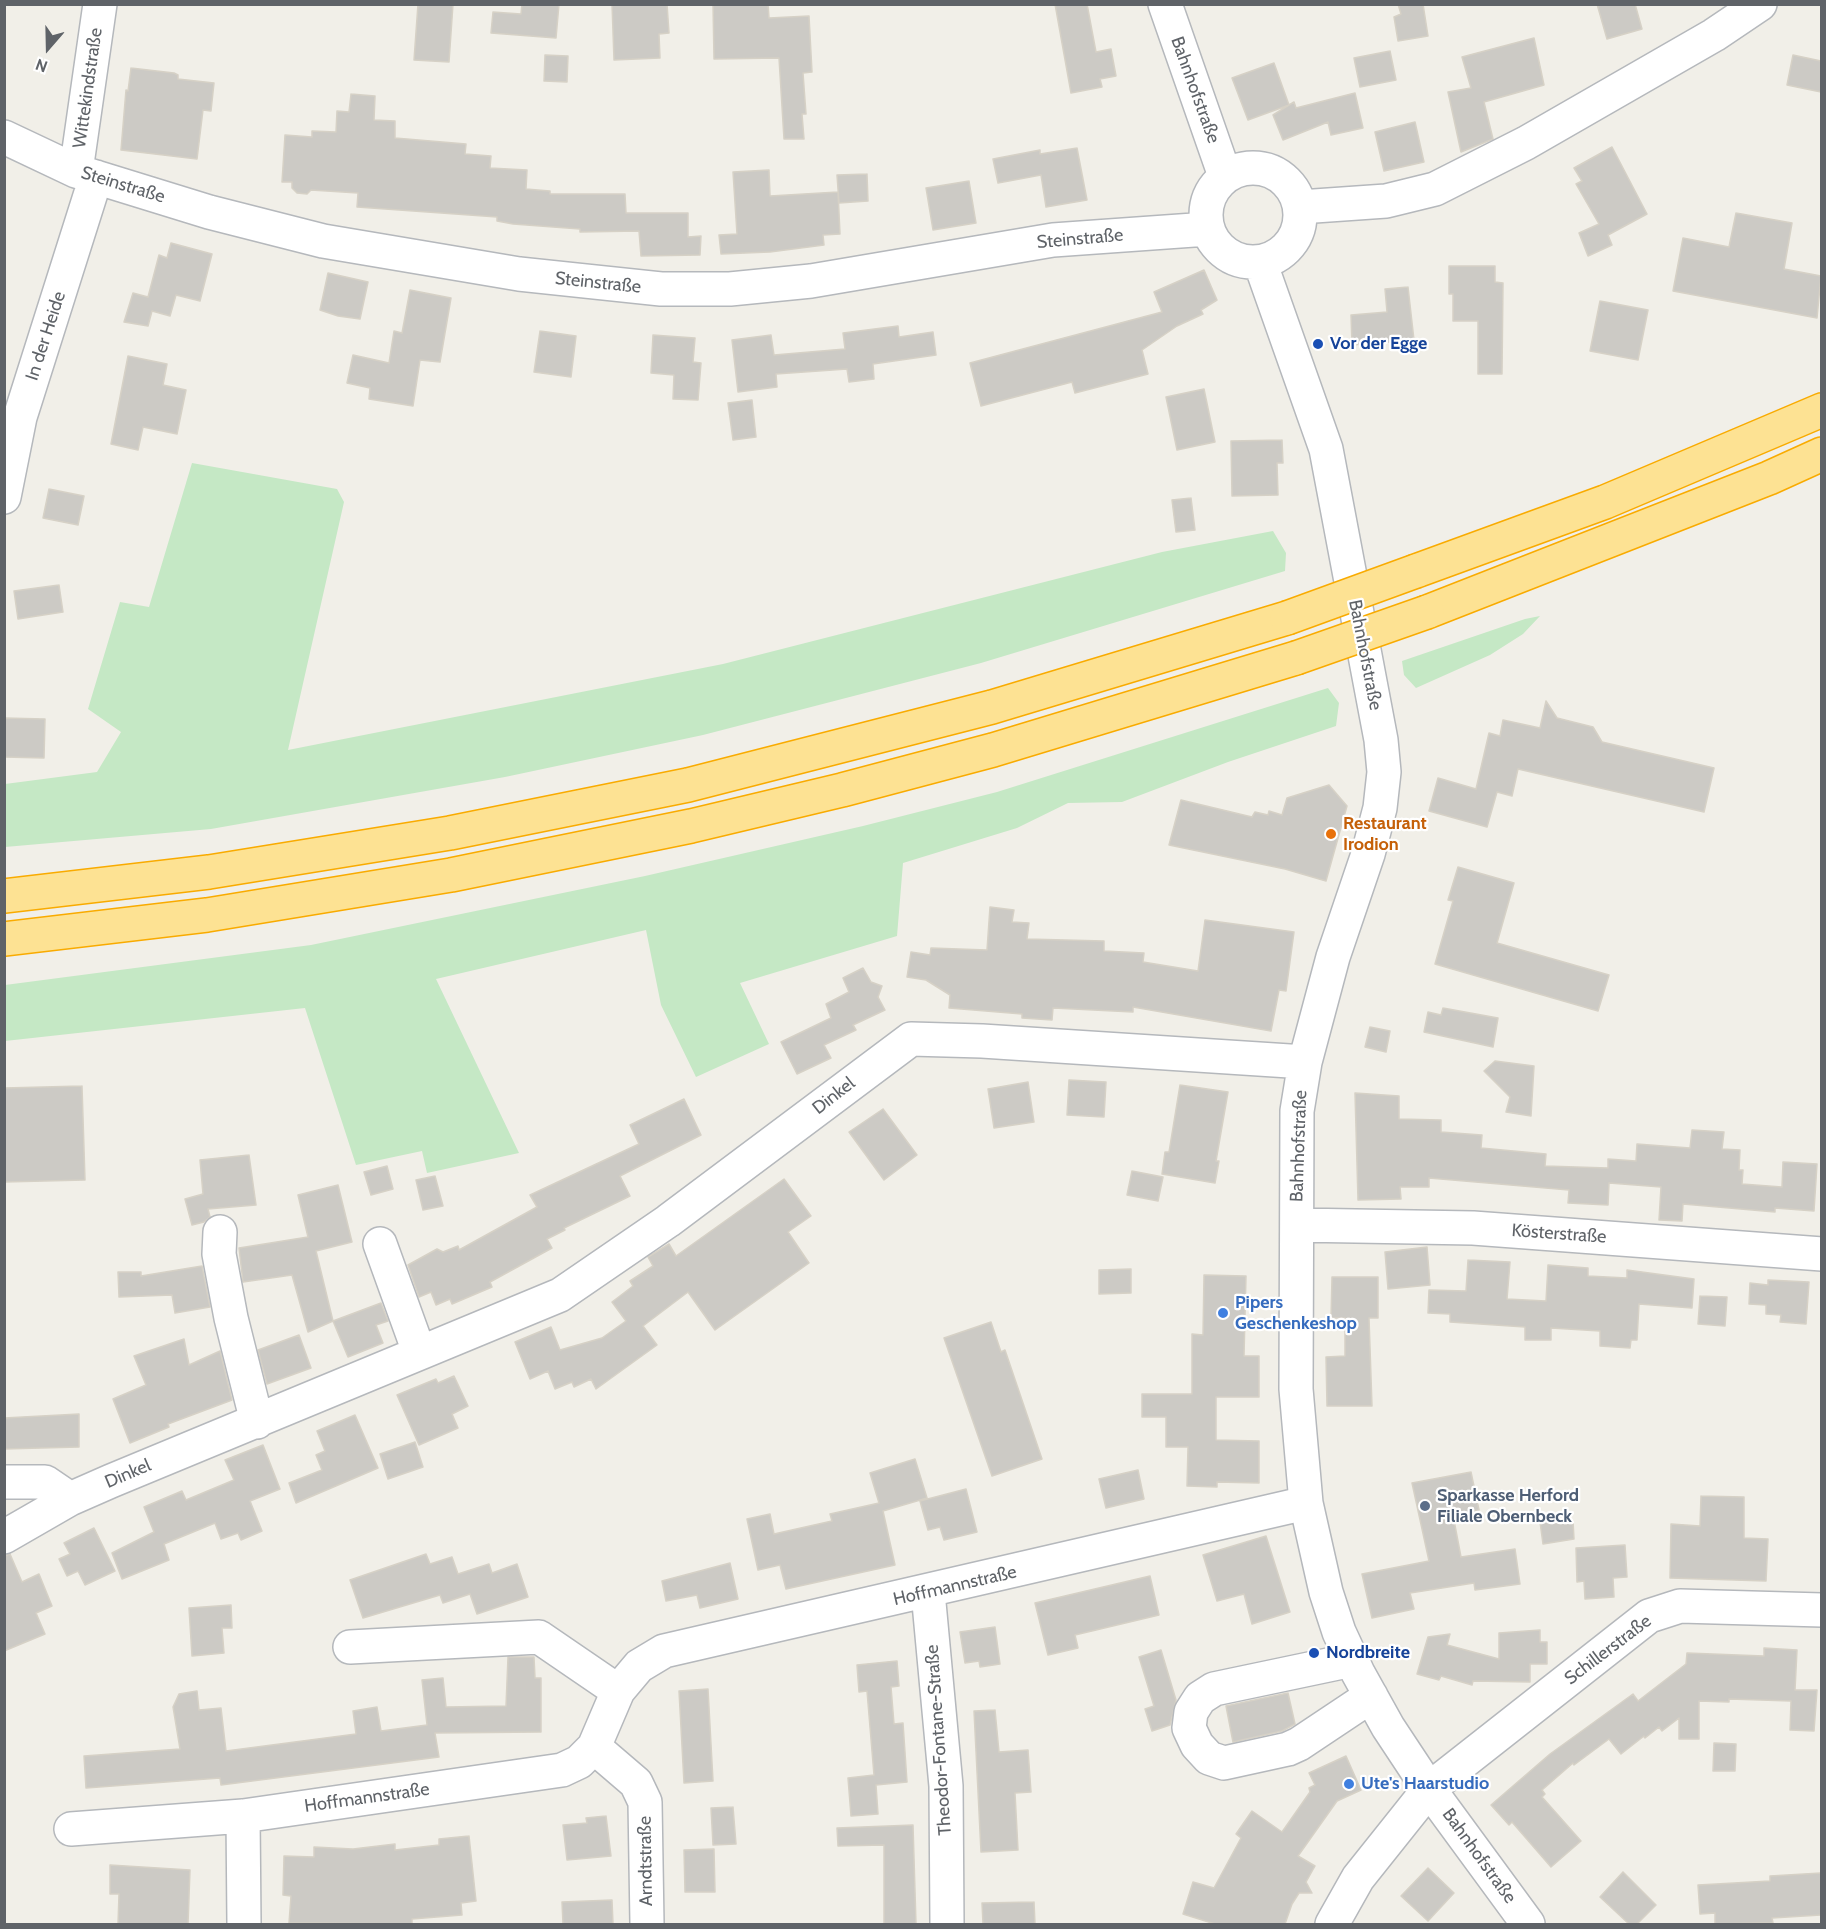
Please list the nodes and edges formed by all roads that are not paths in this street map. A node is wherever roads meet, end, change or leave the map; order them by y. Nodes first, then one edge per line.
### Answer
1 (100, 4) edge
2 (1165, 4) edge
3 (1760, 4) edge
4 (4, 137) edge
5 (86, 174) junction
6 (1225, 176) junction
7 (1300, 207) junction
8 (1208, 230) junction
9 (1260, 262) junction
10 (1821, 410) edge
11 (12, 415) edge
12 (1821, 454) edge
13 (4, 497) edge
14 (4, 897) edge
15 (4, 939) edge
16 (1305, 1062) junction
17 (1297, 1225) junction
18 (220, 1232) dead end
19 (380, 1244) dead end
20 (1821, 1254) edge
21 (419, 1352) junction
22 (257, 1422) junction
23 (4, 1482) edge
24 (70, 1499) junction
25 (1306, 1503) junction
26 (4, 1537) edge
27 (928, 1592) junction
28 (1821, 1610) edge
29 (350, 1647) dead end
30 (1352, 1660) junction
31 (618, 1691) junction
32 (1371, 1696) junction
33 (594, 1747) junction
34 (1429, 1789) junction
35 (243, 1816) junction
36 (71, 1829) dead end
37 (244, 1924) edge
38 (647, 1924) edge
39 (947, 1924) edge
40 (1332, 1924) edge
41 (1528, 1924) edge

1 - 5 street, Wittekindstraße
2 - 6 street, Bahnhofstraße
3 - 7 street
4 - 5 street, Steinstraße
5 - 8 street, Steinstraße
5 - 11 street, In der Heide
6 - 7 street
6 - 8 street
7 - 9 street
8 - 9 street
9 - 16 street, Bahnhofstraße
10 - 14 highway, bridge
11 - 13 street, In der Heide
12 - 15 highway, bridge
16 - 17 street, Bahnhofstraße
16 - 21 street, Dinkel
17 - 20 street, Kösterstraße
17 - 25 street, Bahnhofstraße
18 - 22 street
19 - 21 street
21 - 22 street, Dinkel
22 - 24 street, Dinkel
23 - 24 street
24 - 26 street, Dinkel
25 - 27 street, Hoffmannstraße
25 - 30 street, Bahnhofstraße
27 - 31 street, Hoffmannstraße
27 - 39 street, Theodor-Fontane-Straße
28 - 34 street, Schillerstraße
29 - 31 street
30 - 32 street, Bahnhofstraße
30 - 32 street
31 - 33 street, Hoffmannstraße
32 - 34 street, Bahnhofstraße
33 - 35 street, Hoffmannstraße
33 - 38 street, Arndtstraße
34 - 40 street
34 - 41 street, Bahnhofstraße
35 - 36 street, Hoffmannstraße
35 - 37 street

